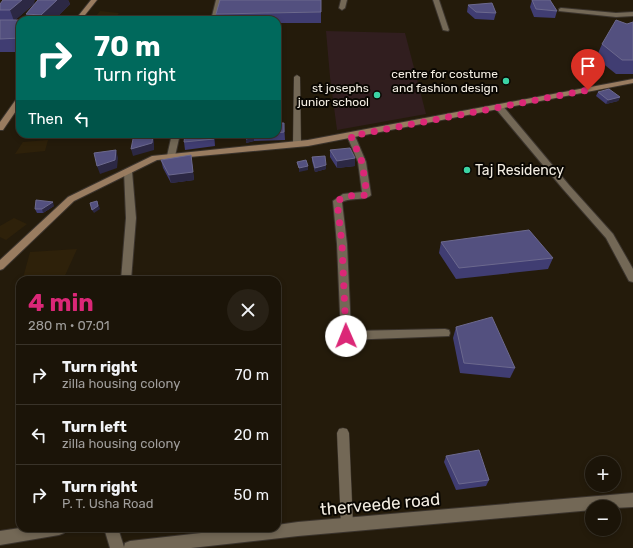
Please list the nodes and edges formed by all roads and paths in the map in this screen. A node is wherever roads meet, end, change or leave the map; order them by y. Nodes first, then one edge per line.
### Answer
1 (94, 0) edge
2 (219, 0) edge
3 (344, 0) edge
4 (436, 0) edge
5 (342, 8) dead end
6 (561, 10) dead end
7 (633, 14) edge
8 (81, 16) edge
9 (215, 16) edge
10 (446, 30) dead end
11 (297, 77) dead end
12 (633, 81) edge
13 (16, 106) edge
14 (499, 107) junction
15 (0, 128) edge
16 (351, 136) junction
17 (175, 138) edge
18 (297, 144) junction
19 (170, 156) junction
20 (128, 171) junction
21 (0, 266) edge
22 (126, 276) edge
23 (633, 278) edge
24 (445, 333) dead end
25 (343, 432) dead end
26 (633, 500) edge
27 (347, 525) junction
28 (36, 532) edge
29 (112, 532) edge
30 (281, 532) edge
31 (281, 532) edge
32 (0, 538) edge
33 (117, 548) edge
34 (130, 548) edge

1 - 8 street
2 - 9 street
3 - 5 street
4 - 10 street
6 - 7 street
11 - 18 lane
12 - 14 street
13 - 15 street
14 - 16 street
14 - 23 street
16 - 18 street
16 - 24 street
17 - 19 street
18 - 19 street
19 - 20 street
20 - 21 street
20 - 22 street
25 - 27 lane
26 - 27 street, therveede road
27 - 30 street, therveede road
28 - 32 street
29 - 33 street
31 - 34 street, therveede road

